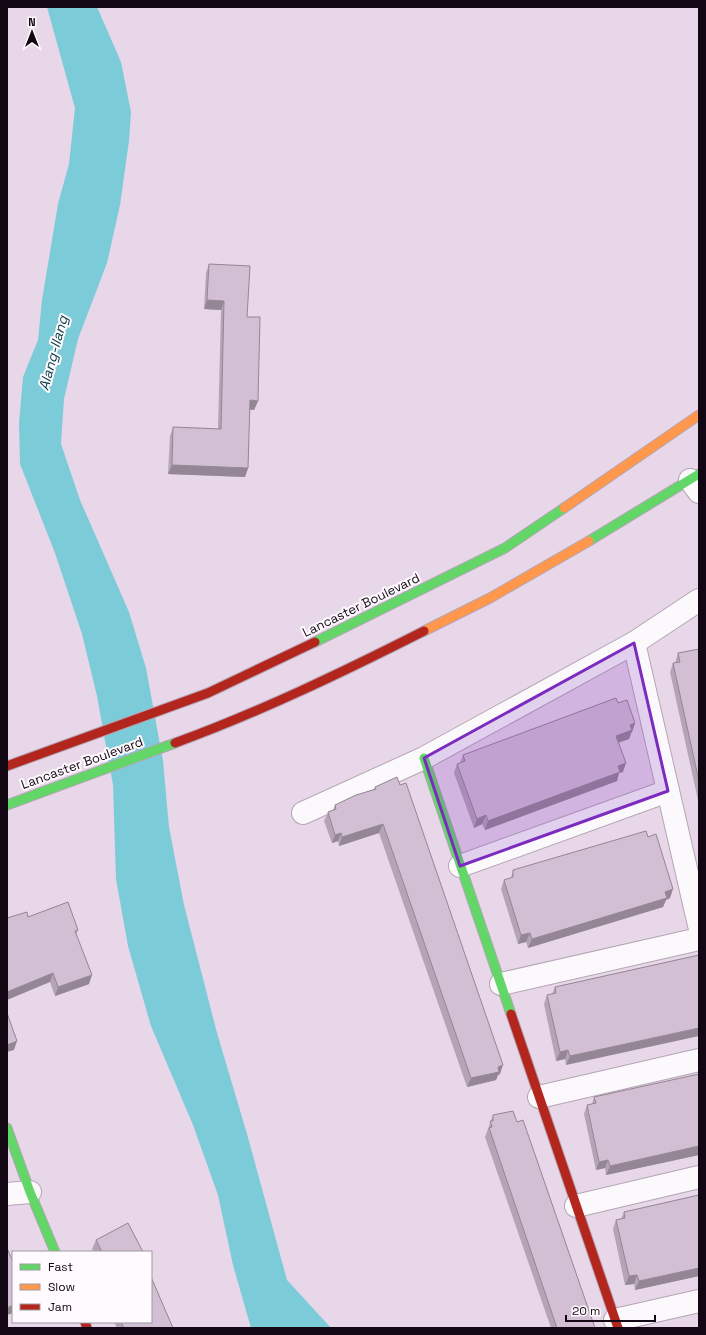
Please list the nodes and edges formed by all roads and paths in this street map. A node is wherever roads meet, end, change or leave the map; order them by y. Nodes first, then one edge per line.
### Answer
1 (699, 415) edge
2 (696, 482) edge
3 (699, 600) edge
4 (634, 643) junction
5 (424, 758) junction
6 (7, 766) edge
7 (668, 792) junction
8 (7, 805) edge
9 (303, 813) dead end
10 (460, 866) junction
11 (699, 925) edge
12 (699, 939) edge
13 (501, 984) junction
14 (699, 1060) edge
15 (539, 1097) junction
16 (7, 1128) edge
17 (699, 1178) edge
18 (30, 1192) junction
19 (7, 1194) edge
20 (576, 1206) junction
21 (56, 1251) edge
22 (699, 1301) edge
23 (616, 1324) edge

1 - 6 main road, Lancaster Boulevard
2 - 8 main road, Lancaster Boulevard
3 - 4 street
4 - 5 street
4 - 7 street
5 - 9 street
5 - 10 main road
7 - 10 street
7 - 11 street
10 - 13 main road
12 - 13 street
13 - 15 main road
14 - 15 street
15 - 20 main road
16 - 18 main road
17 - 20 street
18 - 19 street
18 - 21 main road
20 - 23 main road
22 - 23 street

